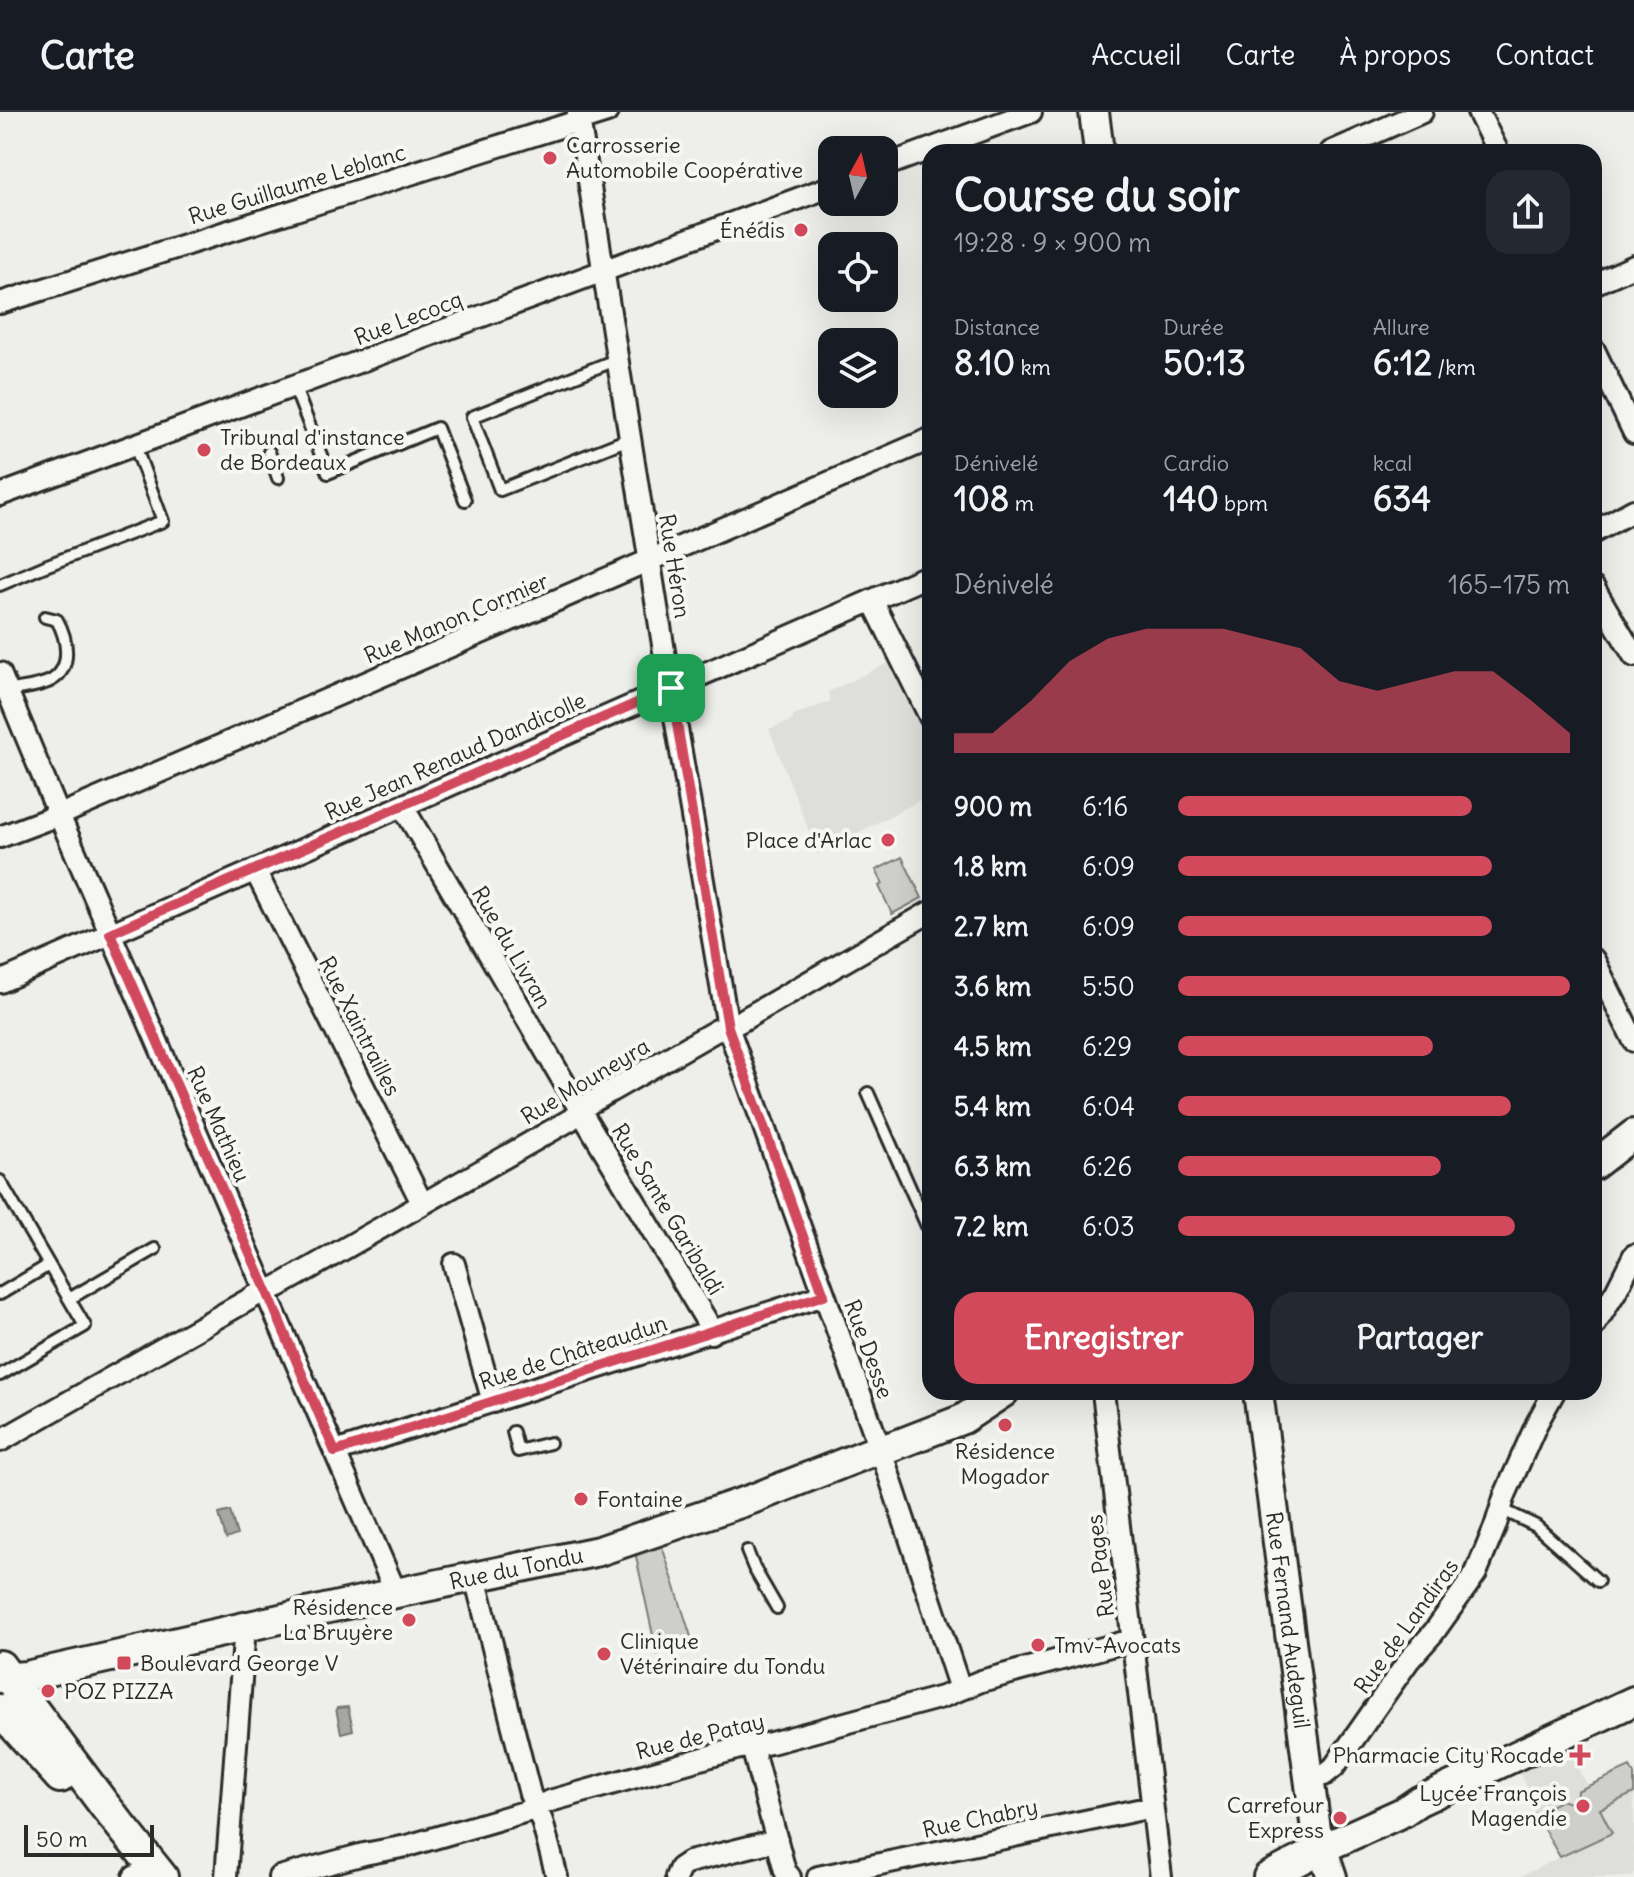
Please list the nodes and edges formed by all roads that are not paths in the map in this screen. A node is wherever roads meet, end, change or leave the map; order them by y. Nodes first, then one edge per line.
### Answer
1 (607, 112) edge
2 (1031, 112) edge
3 (1094, 112) edge
4 (1422, 112) edge
5 (1478, 112) edge
6 (579, 116) edge
7 (944, 144) edge
8 (1098, 144) edge
9 (1349, 144) edge
10 (1494, 144) edge
11 (922, 152) edge
12 (898, 161) edge
13 (818, 191) edge
14 (1634, 266) edge
15 (604, 270) junction
16 (1602, 280) edge
17 (0, 303) edge
18 (618, 359) junction
19 (1602, 367) edge
20 (294, 386) junction
21 (1634, 433) edge
22 (631, 438) junction
23 (922, 442) edge
24 (135, 446) junction
25 (269, 452) dead end
26 (278, 478) dead end
27 (0, 495) edge
28 (465, 500) dead end
29 (1634, 510) edge
30 (1602, 528) edge
31 (650, 560) junction
32 (922, 578) edge
33 (0, 585) edge
34 (872, 600) junction
35 (1602, 602) edge
36 (45, 617) dead end
37 (1634, 656) edge
38 (4, 682) edge
39 (671, 688) junction
40 (922, 701) edge
41 (402, 805) junction
42 (59, 815) junction
43 (0, 837) edge
44 (255, 870) junction
45 (922, 917) edge
46 (110, 933) junction
47 (1602, 976) edge
48 (0, 982) edge
49 (728, 1027) junction
50 (1634, 1041) edge
51 (868, 1093) dead end
52 (581, 1112) junction
53 (1634, 1134) edge
54 (1602, 1159) edge
55 (0, 1181) edge
56 (422, 1203) junction
57 (922, 1215) edge
58 (155, 1249) dead end
59 (1634, 1255) edge
60 (454, 1264) dead end
61 (49, 1265) junction
62 (1629, 1278) edge
63 (266, 1291) junction
64 (0, 1294) edge
65 (824, 1295) junction
66 (69, 1299) junction
67 (1602, 1315) edge
68 (711, 1333) junction
69 (0, 1375) edge
70 (991, 1400) edge
71 (1104, 1400) edge
72 (1259, 1400) edge
73 (1550, 1400) edge
74 (501, 1403) junction
75 (513, 1432) dead end
76 (0, 1441) edge
77 (550, 1443) dead end
78 (880, 1450) junction
79 (335, 1452) junction
80 (1501, 1509) junction
81 (747, 1551) dead end
82 (475, 1577) junction
83 (1598, 1581) dead end
84 (396, 1593) junction
85 (777, 1608) dead end
86 (245, 1627) junction
87 (1133, 1642) junction
88 (2, 1674) edge
89 (960, 1689) junction
90 (1634, 1701) edge
91 (0, 1710) edge
92 (752, 1747) junction
93 (1309, 1777) junction
94 (536, 1807) junction
95 (1152, 1807) junction
96 (777, 1840) junction
97 (1321, 1849) junction
98 (144, 1876) edge
99 (226, 1877) edge
100 (279, 1877) edge
101 (557, 1877) edge
102 (676, 1877) edge
103 (790, 1877) edge
104 (818, 1877) edge
105 (1161, 1877) edge
106 (1268, 1877) edge
107 (1332, 1877) edge

1 - 6 street, Rue Guillaume Leblanc
2 - 7 street
3 - 8 street
4 - 9 street
5 - 10 street
6 - 15 street, Rue Héron
6 - 17 street, Rue Guillaume Leblanc
11 - 12 street
13 - 15 street, Rue Lecocq
14 - 16 street
15 - 18 street, Rue Héron
15 - 20 street, Rue Lecocq
18 - 22 street, Rue Héron
18 - 22 lane
19 - 21 street
20 - 24 street, Rue Lecocq
20 - 28 lane
22 - 31 street, Rue Héron
23 - 31 street, Rue Manon Cormier
24 - 27 street, Rue Lecocq
24 - 33 lane
25 - 26 lane
29 - 30 street
31 - 39 street, Rue Héron
31 - 42 street, Rue Manon Cormier
32 - 34 street, Rue Jean Renaud Dandicolle
34 - 39 street, Rue Jean Renaud Dandicolle
34 - 40 street
35 - 37 street
36 - 38 lane
38 - 42 street, Rue Mathieu
39 - 41 street, Rue Jean Renaud Dandicolle
39 - 49 street, Rue Héron
41 - 44 street, Rue Jean Renaud Dandicolle
41 - 52 street, Rue du Livran
42 - 43 street, Rue Manon Cormier
42 - 46 street, Rue Mathieu
44 - 46 street, Rue Jean Renaud Dandicolle
44 - 56 street, Rue Xaintrailles
45 - 49 street, Rue Mouneyra
46 - 48 street, Rue Jean Renaud Dandicolle
46 - 63 street, Rue Mathieu
47 - 50 street
49 - 52 street, Rue Mouneyra
49 - 65 street, Rue Desse
51 - 57 lane
52 - 56 street, Rue Mouneyra
52 - 68 street, Rue Sante Garibaldi
53 - 54 street
55 - 61 lane
56 - 63 street, Rue Mouneyra
58 - 66 lane
59 - 62 street
60 - 74 street
61 - 64 lane
61 - 66 lane
62 - 67 street
63 - 76 street, Rue Mouneyra
63 - 79 street, Rue Mathieu
65 - 68 street, Rue de Châteaudun
65 - 78 street, Rue Desse
66 - 69 lane
68 - 74 street, Rue de Châteaudun
70 - 78 street, Rue du Tondu
71 - 87 street, Rue Pages
72 - 93 street, Rue Fernand Audeguil
73 - 80 street, Rue de Landiras
74 - 79 street, Rue de Châteaudun
75 - 77 lane
78 - 82 street, Rue du Tondu
78 - 89 street, Rue Desse
79 - 84 street, Rue Mathieu
80 - 83 lane
80 - 93 street, Rue de Landiras
81 - 85 lane
82 - 84 street, Rue du Tondu
82 - 94 street
84 - 86 street, Rue du Tondu
86 - 88 street, Rue du Tondu
86 - 99 street
87 - 89 street, Rue de Patay
87 - 95 street, Rue Pages
88 - 98 main road
89 - 92 street, Rue de Patay
90 - 97 street
91 - 98 main road
92 - 94 street, Rue de Patay
92 - 96 street
93 - 97 street, Rue Fernand Audeguil
94 - 100 street, Rue de Patay
94 - 101 street
95 - 104 street, Rue Chabry
95 - 105 street, Rue Pages
96 - 102 street
96 - 103 street
97 - 106 street
97 - 107 street, Rue Fernand Audeguil

